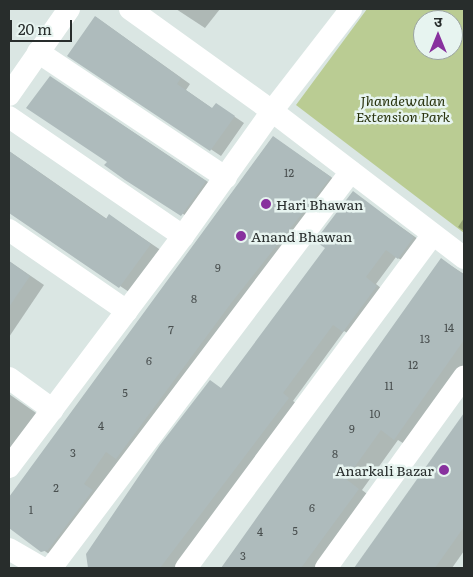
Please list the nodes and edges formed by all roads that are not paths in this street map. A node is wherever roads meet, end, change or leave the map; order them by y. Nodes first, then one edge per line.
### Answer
1 (69, 9) edge
2 (130, 9) edge
3 (352, 9) edge
4 (38, 52) junction
5 (9, 95) edge
6 (272, 111) junction
7 (9, 117) edge
8 (351, 172) junction
9 (226, 178) junction
10 (9, 230) edge
11 (432, 235) junction
12 (183, 236) junction
13 (464, 258) edge
14 (128, 311) junction
15 (464, 377) edge
16 (9, 378) edge
17 (52, 410) junction
18 (9, 467) edge
19 (9, 549) edge
20 (42, 568) edge
21 (50, 568) edge
22 (186, 568) edge
23 (326, 568) edge

1 - 4 street
2 - 6 street
3 - 6 street
4 - 5 street
4 - 9 street
6 - 8 street
6 - 9 street
7 - 12 street
8 - 11 street
8 - 21 street
9 - 12 street
10 - 14 street
11 - 13 street
11 - 22 street
12 - 14 street
14 - 17 street
15 - 23 street
16 - 17 street
17 - 18 street
19 - 20 street

